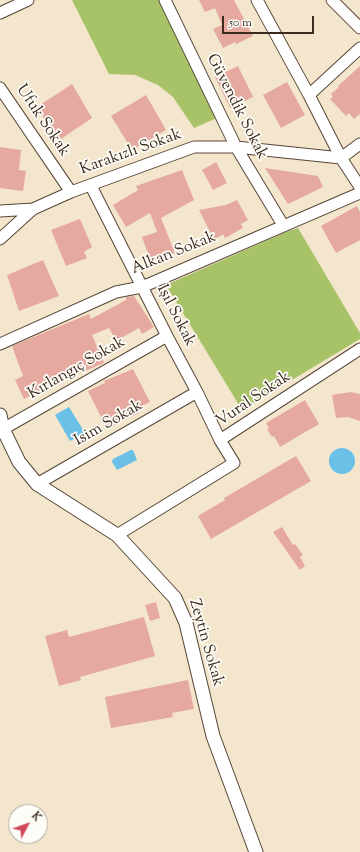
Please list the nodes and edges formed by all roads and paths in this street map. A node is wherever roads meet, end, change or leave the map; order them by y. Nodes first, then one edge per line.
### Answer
1 (28, 0) edge
2 (165, 0) edge
3 (256, 0) edge
4 (332, 0) edge
5 (0, 13) edge
6 (360, 28) edge
7 (360, 48) edge
8 (0, 88) edge
9 (309, 95) junction
10 (360, 144) edge
11 (236, 147) junction
12 (341, 158) junction
13 (91, 186) junction
14 (360, 187) edge
15 (71, 192) junction
16 (360, 193) edge
17 (33, 209) junction
18 (0, 211) edge
19 (283, 225) junction
20 (0, 239) edge
21 (142, 287) junction
22 (166, 336) junction
23 (0, 344) edge
24 (360, 349) edge
25 (198, 392) junction
26 (0, 415) edge
27 (3, 429) junction
28 (220, 440) junction
29 (37, 484) junction
30 (118, 535) junction
31 (256, 852) edge

1 - 5 street
2 - 11 street, Güvendik Sokak
3 - 9 street
4 - 6 street
7 - 9 street
8 - 15 street, Ufuk Sokak
9 - 12 street
10 - 12 street
11 - 12 street, Karakızlı Sokak
11 - 13 street, Karakızlı Sokak
11 - 19 street, Güvendik Sokak
12 - 14 street
13 - 15 street, Karakızlı Sokak
13 - 21 street, Işıl Sokak
15 - 17 street, Karakızlı Sokak
16 - 19 street, Alkan Sokak
17 - 18 street, Karakızlı Sokak
17 - 20 street, Karakızlı Sokak
19 - 21 street, Alkan Sokak
21 - 22 street, Işıl Sokak
21 - 23 street, Alkan Sokak
22 - 25 street, Işıl Sokak
22 - 27 street, Kırlangıç Sokak
24 - 28 street, Vural Sokak
25 - 28 street, Işıl Sokak
25 - 29 street, Isim Sokak
26 - 27 street, Zeytin Sokak
27 - 29 street, Zeytin Sokak
28 - 30 street, Vural Sokak
29 - 30 street, Zeytin Sokak
30 - 31 street, Zeytin Sokak

